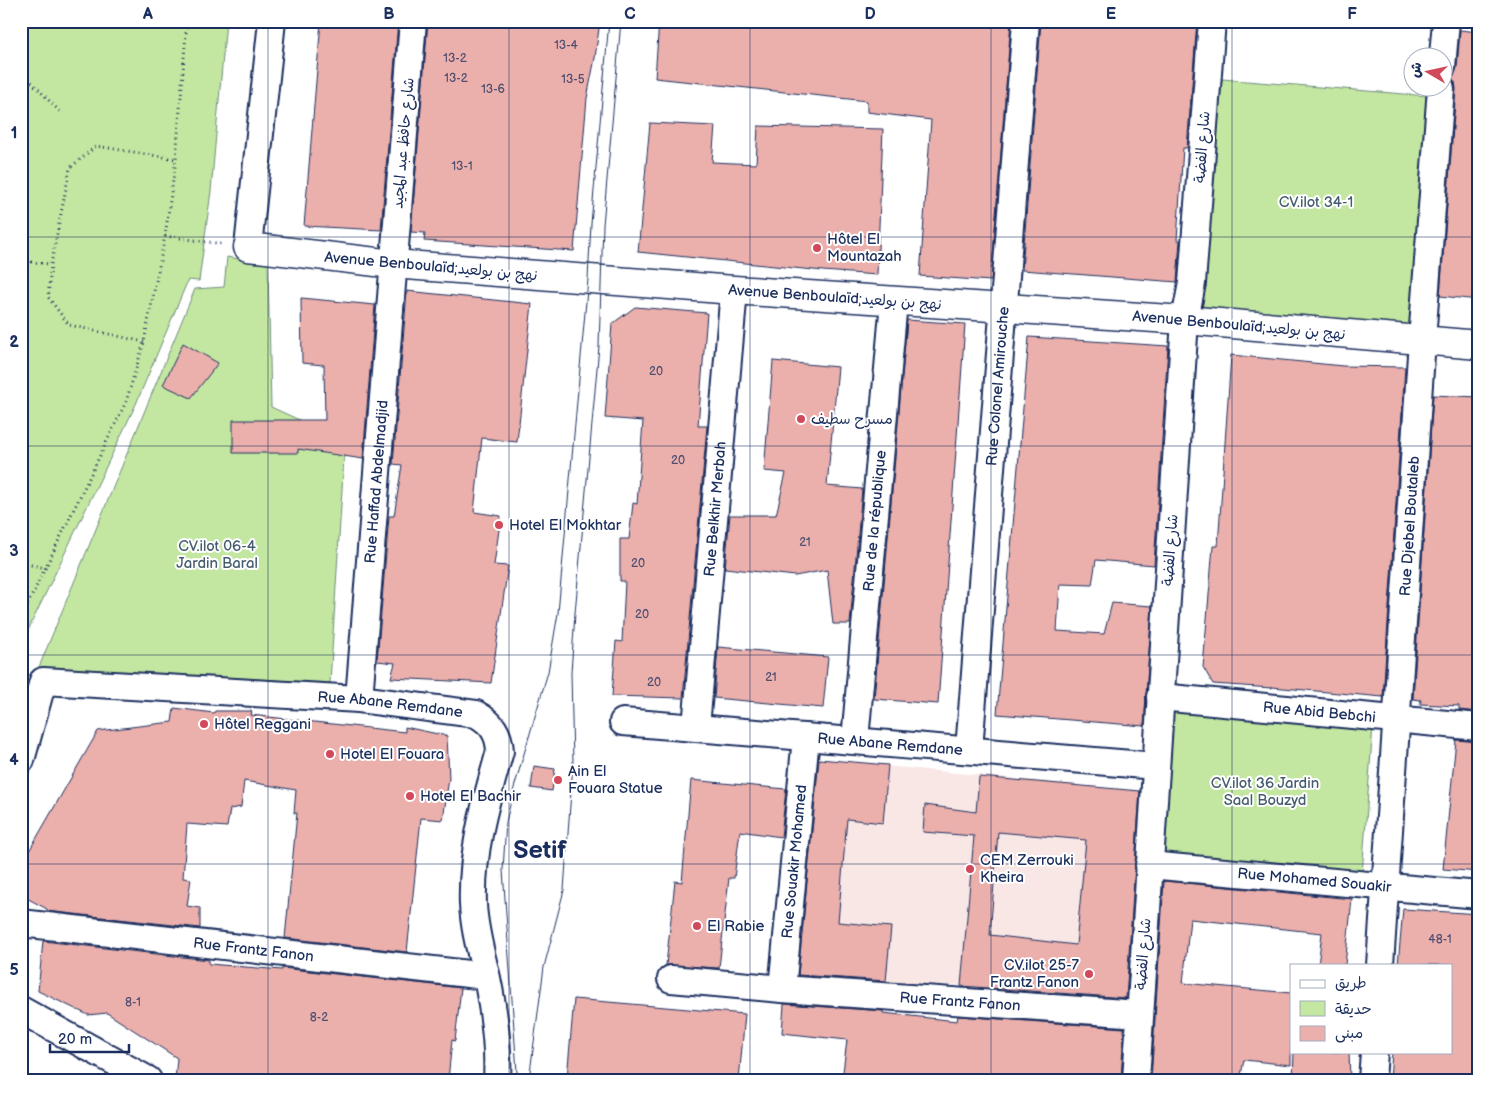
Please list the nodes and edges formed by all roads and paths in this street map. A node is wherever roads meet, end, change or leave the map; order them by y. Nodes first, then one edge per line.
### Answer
1 (187, 21) edge
2 (272, 21) edge
3 (413, 21) edge
4 (1026, 21) edge
5 (1212, 21) edge
6 (1446, 21) edge
7 (1444, 48) edge
8 (21, 72) edge
9 (1440, 98) edge
10 (62, 114) dead end
11 (176, 159) junction
12 (165, 236) junction
13 (248, 247) junction
14 (21, 261) edge
15 (51, 264) junction
16 (393, 264) junction
17 (734, 290) junction
18 (894, 300) junction
19 (1004, 308) junction
20 (1186, 320) junction
21 (1422, 340) junction
22 (144, 342) junction
23 (1479, 345) edge
24 (21, 563) edge
25 (46, 568) junction
26 (21, 618) edge
27 (1160, 697) junction
28 (359, 699) junction
29 (1396, 719) junction
30 (623, 722) dead end
31 (1479, 727) edge
32 (696, 728) junction
33 (806, 736) junction
34 (855, 740) junction
35 (969, 750) junction
36 (21, 760) edge
37 (1156, 766) junction
38 (1149, 865) junction
39 (1385, 886) junction
40 (1479, 895) edge
41 (21, 923) edge
42 (1380, 964) edge
43 (486, 976) junction
44 (671, 979) dead end
45 (782, 989) junction
46 (21, 1010) edge
47 (1139, 1014) junction
48 (1374, 1054) edge
49 (148, 1080) edge
50 (497, 1080) edge
51 (1136, 1080) edge
52 (1372, 1080) edge

1 - 11 path
2 - 13 street
3 - 16 street, شارع حافظ عبد المجيد
4 - 19 street, Rue Colonel Amirouche
5 - 20 street, شارع الفضة
6 - 7 street
8 - 10 path
9 - 21 street, Rue Djebel Boutaleb
11 - 12 path
11 - 15 path
12 - 13 path
12 - 22 path
13 - 16 street, Avenue Benboulaïd;نهج بن بولعيد
14 - 15 path
15 - 22 path
16 - 17 street, Avenue Benboulaïd;نهج بن بولعيد
16 - 28 street, Rue Haffad Abdelmadjid
17 - 18 street, Avenue Benboulaïd;نهج بن بولعيد
17 - 32 street, Rue Belkhir Merbah
18 - 19 street, Avenue Benboulaïd;نهج بن بولعيد
18 - 34 street, Rue de la république
19 - 20 street, Avenue Benboulaïd;نهج بن بولعيد
19 - 35 street, Rue Colonel Amirouche
20 - 21 street, Avenue Benboulaïd;نهج بن بولعيد
20 - 27 street, شارع الفضة
21 - 23 street, Avenue Benboulaïd;نهج بن بولعيد
21 - 29 street, Rue Djebel Boutaleb
22 - 25 path
24 - 25 path
25 - 26 path
27 - 29 street, Rue Abid Bebchi
27 - 37 street, شارع الفضة
28 - 36 street, Rue Abane Remdane
28 - 43 street, Rue Abane Remdane
29 - 31 street, Rue Abid Bebchi
29 - 39 street, Rue Djebel Boutaleb
30 - 32 street, Rue Abane Remdane
32 - 33 street, Rue Abane Remdane
33 - 34 street, Rue Abane Remdane
33 - 45 street, Rue Souakir Mohamed
34 - 35 street, Rue Abane Remdane
35 - 37 street, Rue Abane Remdane
37 - 38 street, شارع الفضة
38 - 39 street, Rue Mohamed Souakir
38 - 47 street, شارع الفضة
39 - 40 street, Rue Mohamed Souakir
39 - 42 street, Rue Djebel Boutaleb
41 - 43 street, Rue Frantz Fanon
43 - 50 street, Rue Abane Remdane
44 - 45 street, Rue Frantz Fanon
45 - 47 street, Rue Frantz Fanon
46 - 49 street
47 - 51 street, شارع الفضة
48 - 52 street

